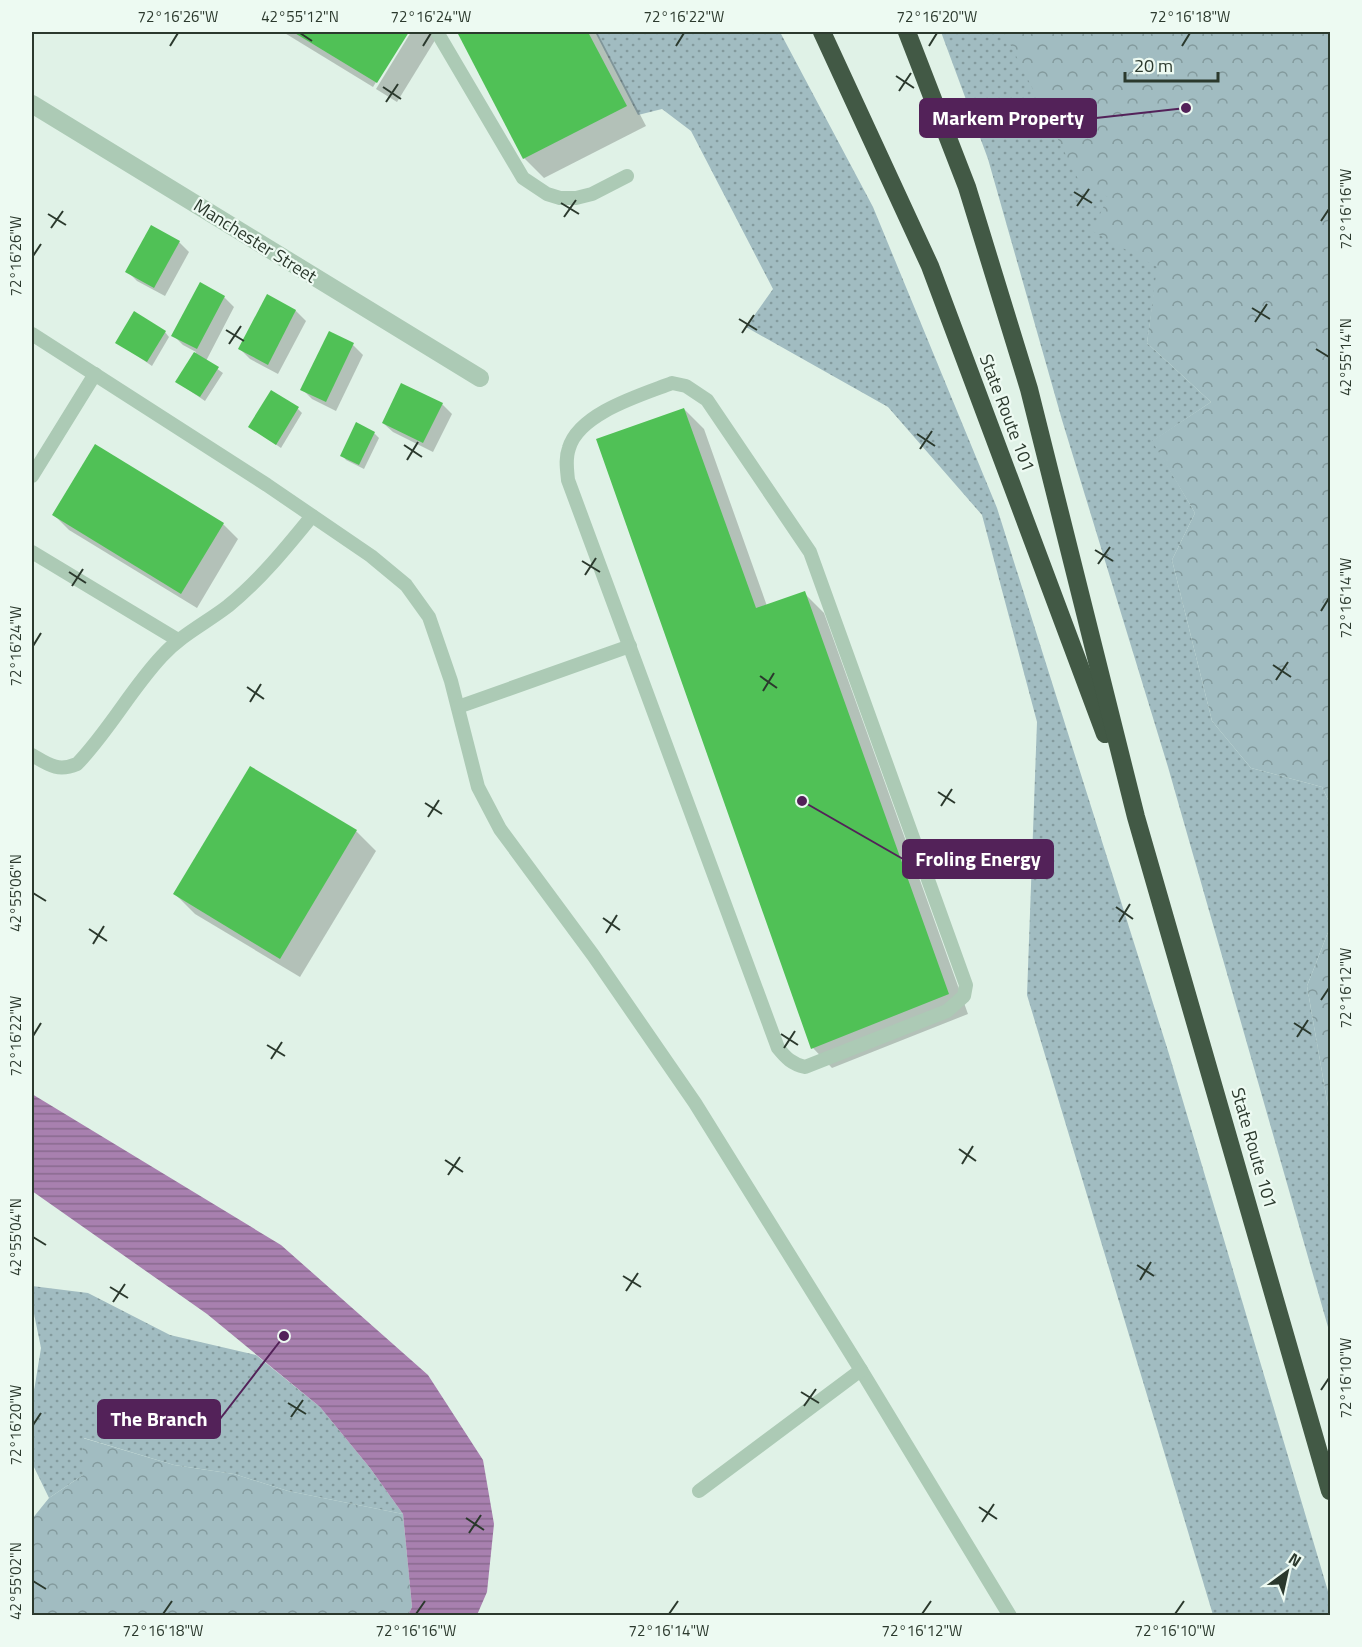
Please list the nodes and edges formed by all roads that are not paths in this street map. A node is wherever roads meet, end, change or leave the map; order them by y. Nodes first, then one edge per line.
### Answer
1 (437, 32) edge
2 (822, 32) edge
3 (907, 32) edge
4 (32, 104) edge
5 (627, 176) dead end
6 (32, 334) edge
7 (95, 374) junction
8 (480, 378) dead end
9 (32, 476) edge
10 (312, 516) junction
11 (32, 552) edge
12 (178, 640) junction
13 (630, 646) junction
14 (458, 706) junction
15 (32, 755) edge
16 (1136, 817) junction
17 (861, 1370) junction
18 (699, 1491) dead end
19 (1330, 1491) edge
20 (1010, 1616) edge

1 - 5 lane
2 - 16 highway, State Route 101
3 - 16 highway, State Route 101
4 - 8 street, Manchester Street
6 - 7 lane
7 - 9 lane
7 - 10 lane
10 - 12 lane
10 - 14 lane
11 - 12 lane
12 - 15 lane
13 - 13 lane
13 - 14 lane
14 - 17 lane
16 - 19 highway, State Route 101
17 - 18 lane
17 - 20 lane

